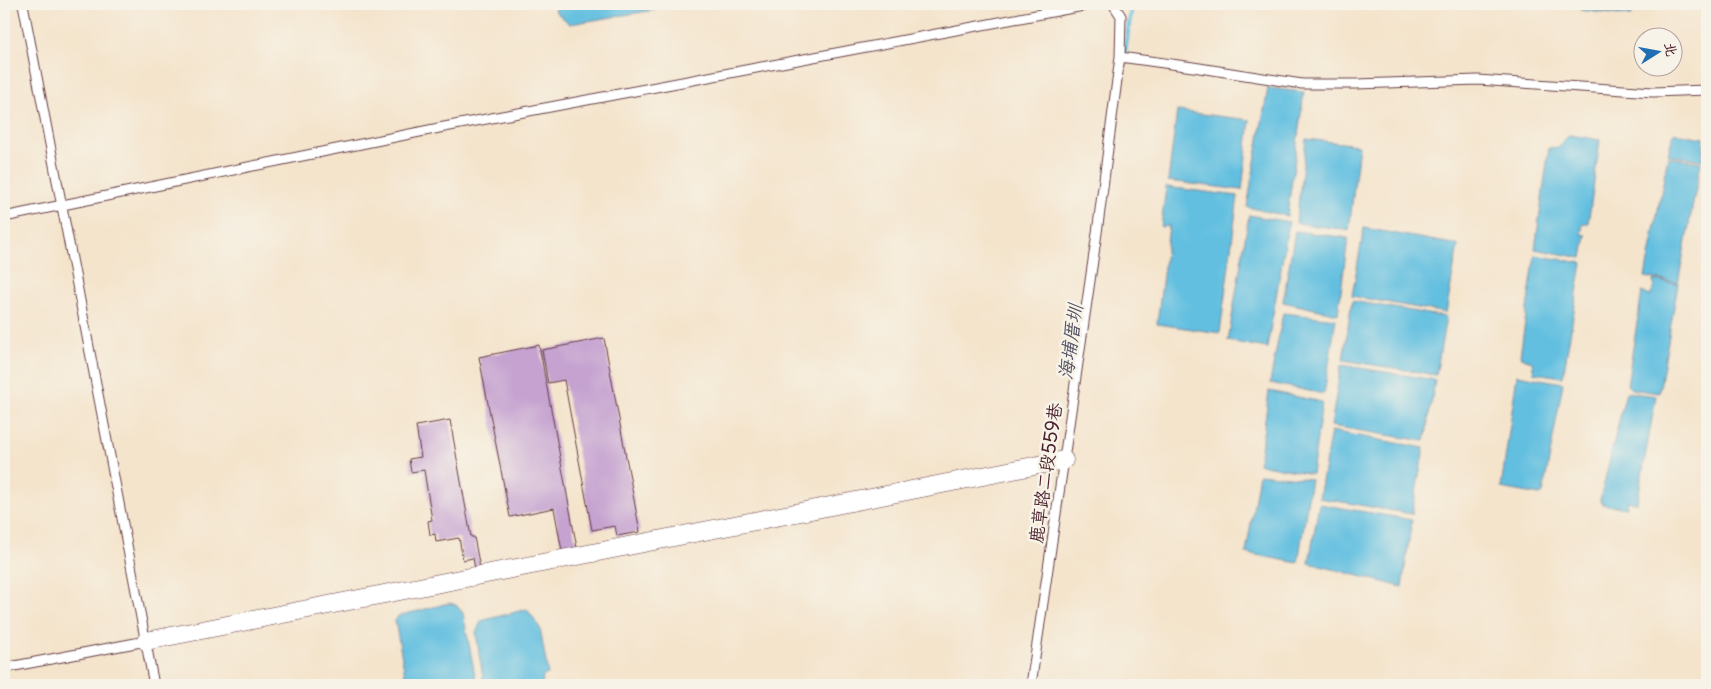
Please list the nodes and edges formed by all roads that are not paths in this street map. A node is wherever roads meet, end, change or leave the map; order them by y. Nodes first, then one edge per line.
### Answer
1 (23, 4) edge
2 (1094, 4) edge
3 (1113, 4) edge
4 (1120, 57) junction
5 (1707, 90) edge
6 (62, 204) junction
7 (4, 216) edge
8 (1064, 460) junction
9 (146, 641) junction
10 (4, 668) edge
11 (154, 685) edge
12 (1031, 685) edge

1 - 6 lane
2 - 6 lane
3 - 4 lane, 鹿草路二段559巷
4 - 5 lane
4 - 8 lane, 鹿草路二段559巷
6 - 7 lane
6 - 9 lane
8 - 9 street
8 - 12 lane, 鹿草路二段559巷
9 - 10 lane
9 - 11 lane

